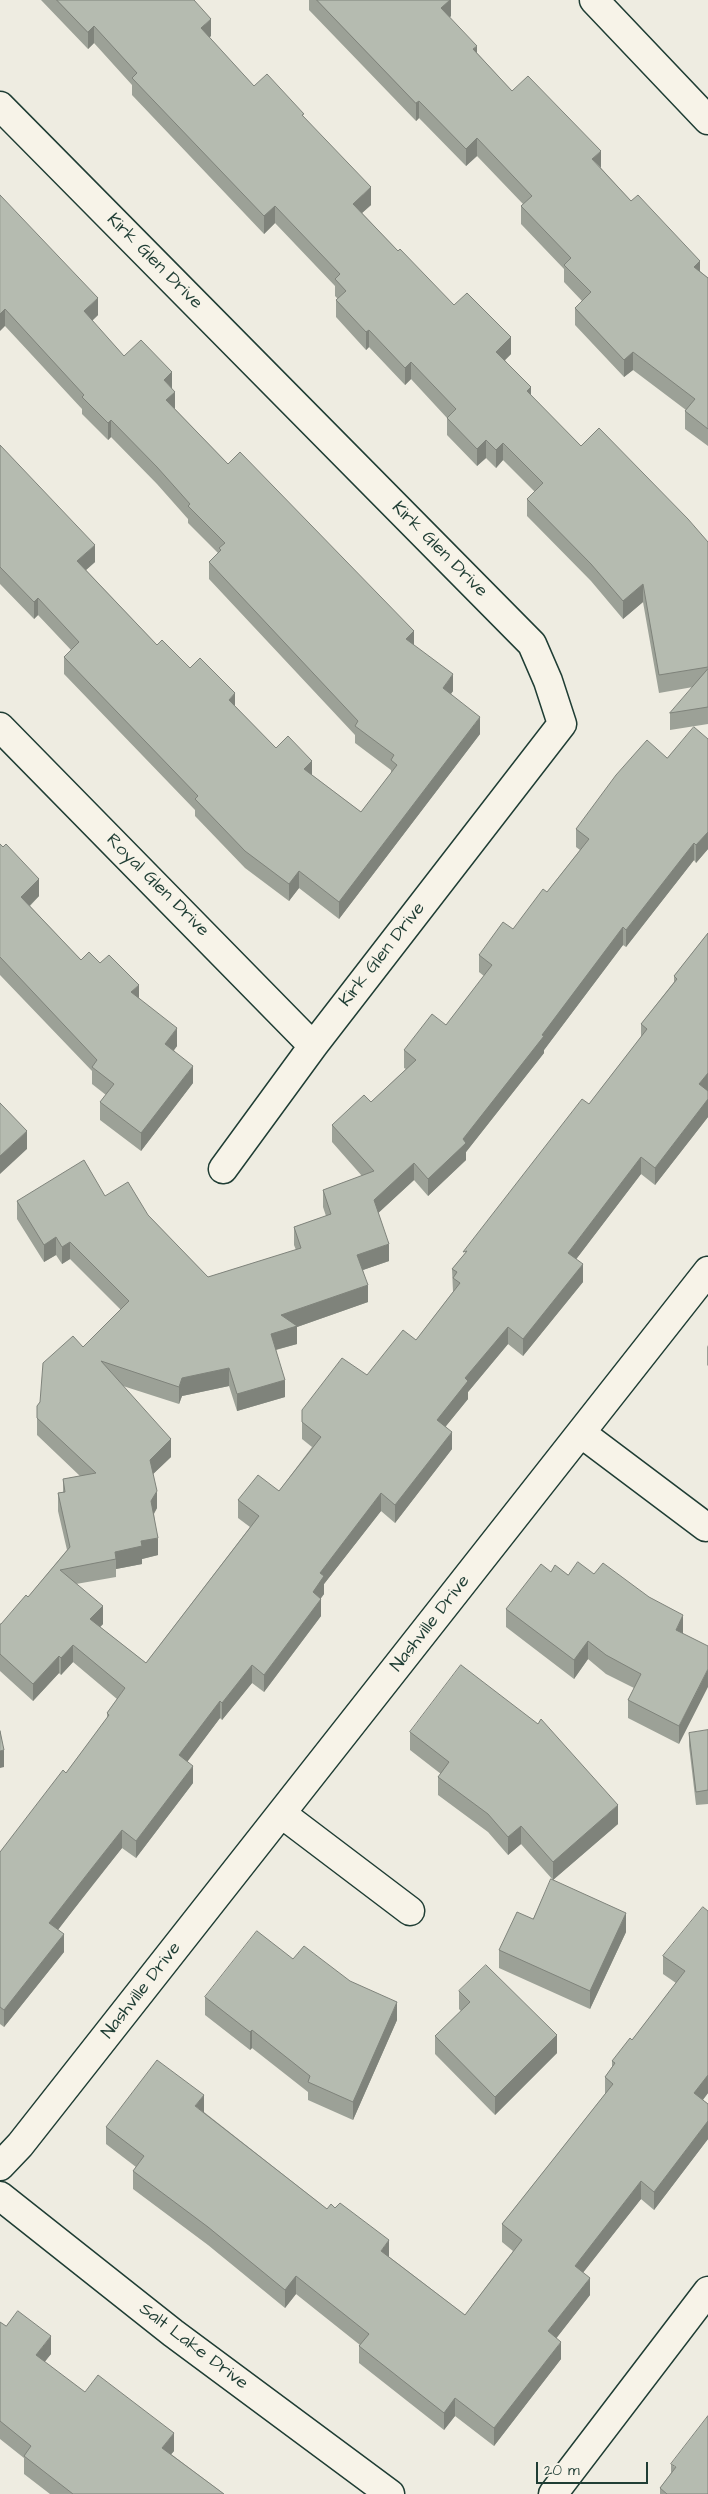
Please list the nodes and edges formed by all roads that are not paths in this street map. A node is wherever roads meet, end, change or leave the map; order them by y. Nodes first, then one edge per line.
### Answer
1 (594, 0) edge
2 (0, 106) edge
3 (708, 120) edge
4 (0, 727) edge
5 (313, 1046) junction
6 (223, 1169) dead end
7 (708, 1271) edge
8 (580, 1433) junction
9 (706, 1527) dead end
10 (282, 1814) junction
11 (410, 1911) dead end
12 (0, 2166) edge
13 (0, 2196) edge
14 (708, 2291) edge
15 (390, 2494) edge
16 (553, 2494) edge

1 - 3 street
2 - 5 street, Kirk Glen Drive
4 - 5 street, Royal Glen Drive
5 - 6 street
7 - 8 street, Nashville Drive
8 - 9 street
8 - 10 street, Nashville Drive
10 - 11 street
10 - 12 street, Nashville Drive
13 - 15 street, Salt Lake Drive
14 - 16 street

